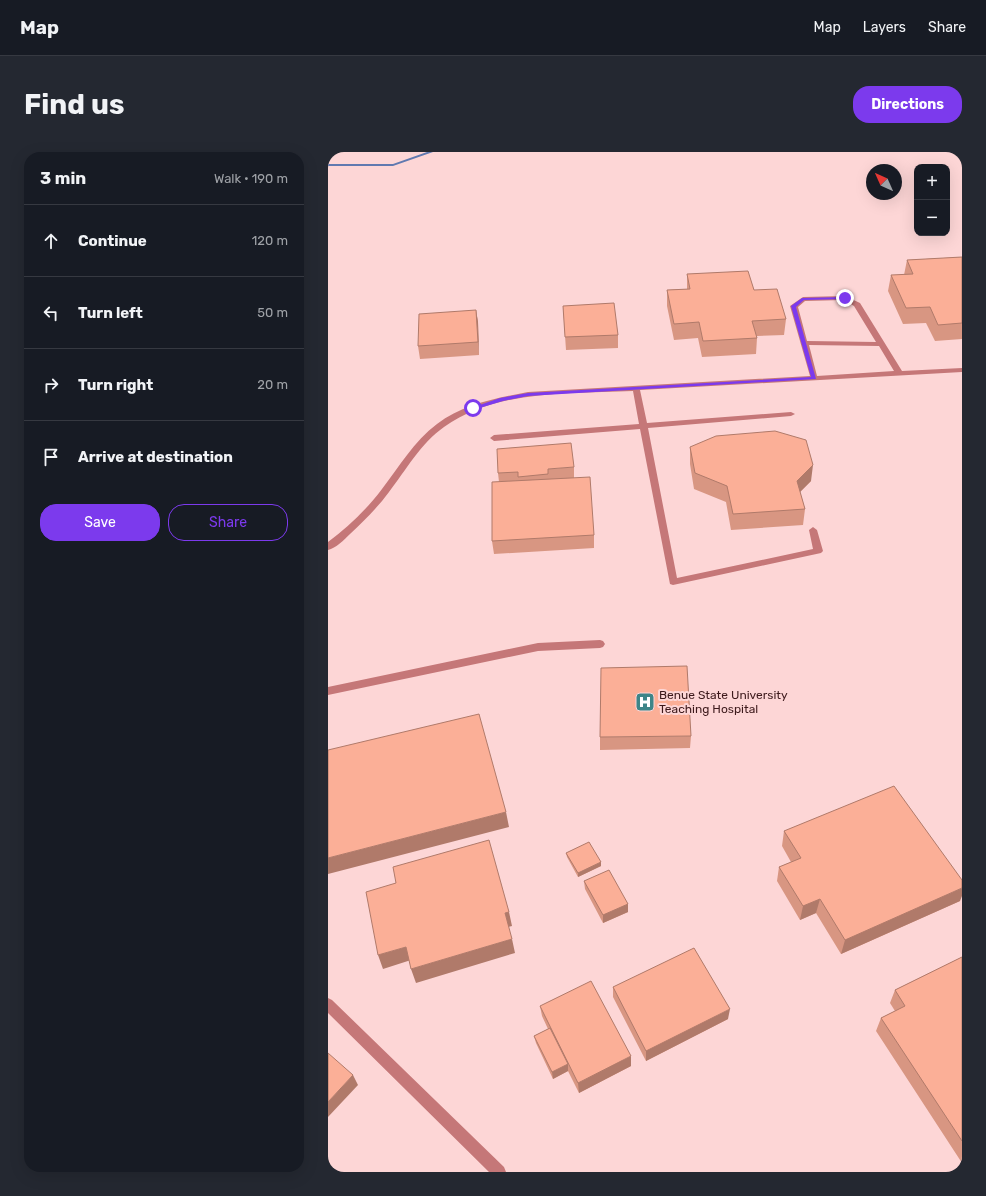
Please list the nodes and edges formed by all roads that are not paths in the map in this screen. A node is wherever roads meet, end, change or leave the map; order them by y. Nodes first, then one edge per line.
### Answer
1 (804, 343) junction
2 (882, 344) junction
3 (962, 370) edge
4 (900, 374) junction
5 (814, 378) junction
6 (636, 388) junction
7 (791, 414) dead end
8 (644, 426) junction
9 (494, 438) dead end
10 (813, 530) dead end
11 (328, 547) edge
12 (600, 644) dead end
13 (328, 691) edge
14 (328, 1004) edge
15 (499, 1172) edge

1 - 2 lane
1 - 2 lane
1 - 5 lane
2 - 4 lane
3 - 4 lane
4 - 5 lane
5 - 6 lane
6 - 8 lane
6 - 11 lane
7 - 8 lane
8 - 9 lane
8 - 10 lane
12 - 13 lane
14 - 15 lane

